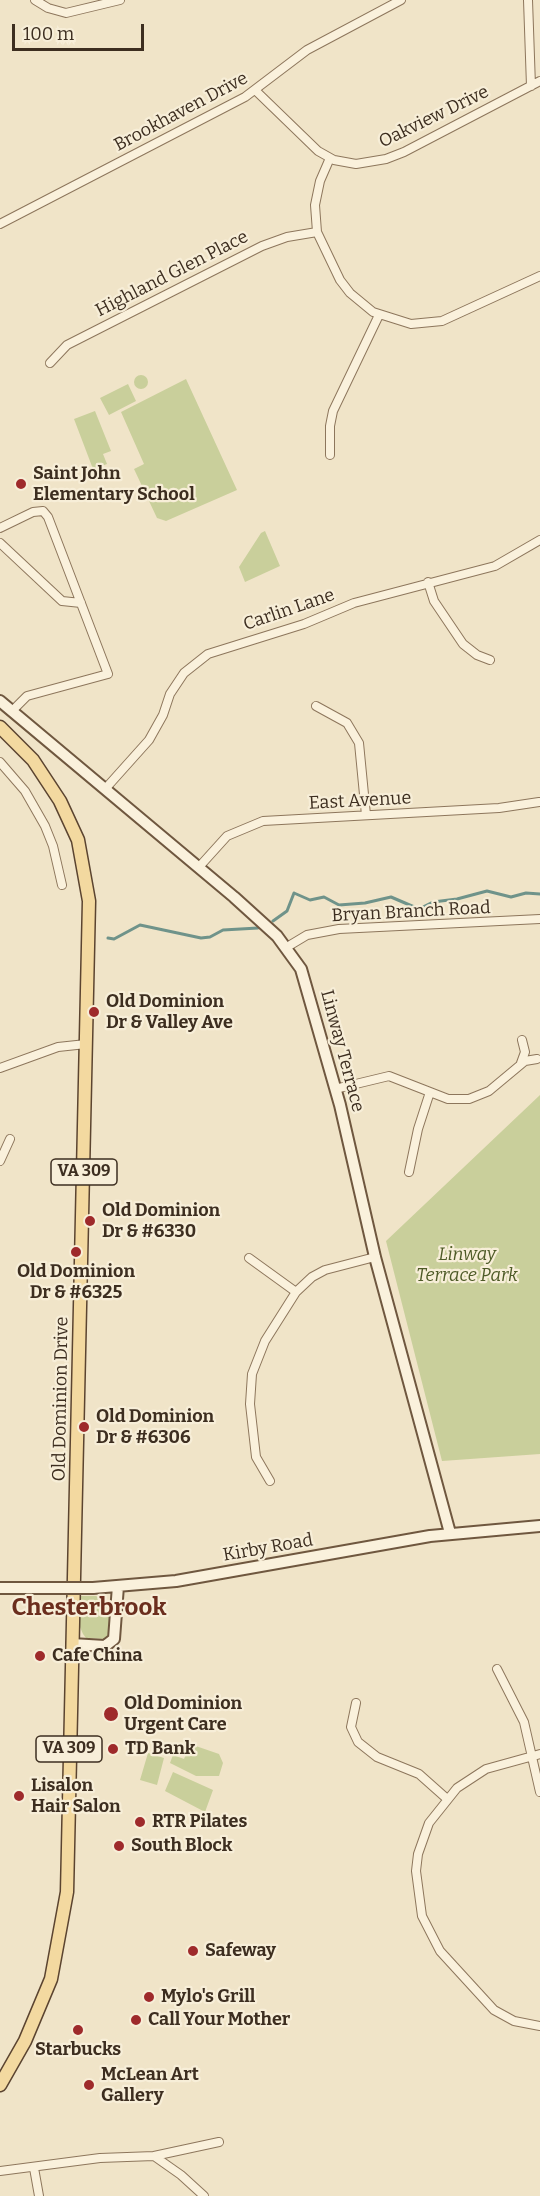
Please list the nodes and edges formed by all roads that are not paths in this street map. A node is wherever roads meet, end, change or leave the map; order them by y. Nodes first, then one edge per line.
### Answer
1 (36, 0) edge
2 (120, 0) edge
3 (401, 0) edge
4 (528, 0) edge
5 (540, 81) edge
6 (531, 86) junction
7 (255, 90) junction
8 (330, 158) junction
9 (0, 224) edge
10 (317, 232) junction
11 (540, 276) edge
12 (379, 315) junction
13 (50, 363) dead end
14 (330, 455) dead end
15 (0, 528) edge
16 (540, 540) edge
17 (0, 543) edge
18 (428, 582) junction
19 (81, 603) junction
20 (490, 660) dead end
21 (0, 701) edge
22 (316, 706) dead end
23 (12, 711) junction
24 (0, 727) edge
25 (0, 762) edge
26 (106, 788) junction
27 (539, 802) edge
28 (366, 815) junction
29 (199, 867) junction
30 (62, 885) dead end
31 (540, 919) edge
32 (287, 946) junction
33 (522, 1040) dead end
34 (86, 1044) junction
35 (537, 1059) dead end
36 (520, 1065) junction
37 (0, 1068) edge
38 (335, 1089) junction
39 (430, 1092) junction
40 (10, 1139) dead end
41 (0, 1161) edge
42 (409, 1173) dead end
43 (375, 1257) junction
44 (249, 1258) dead end
45 (296, 1292) junction
46 (270, 1481) dead end
47 (540, 1526) edge
48 (450, 1533) junction
49 (118, 1586) junction
50 (0, 1588) edge
51 (72, 1644) junction
52 (497, 1669) dead end
53 (356, 1703) dead end
54 (536, 1755) edge
55 (540, 1792) edge
56 (446, 1798) junction
57 (540, 2026) edge
58 (0, 2085) edge
59 (219, 2142) dead end
60 (154, 2156) junction
61 (34, 2168) junction
62 (0, 2171) edge
63 (39, 2196) edge
64 (204, 2196) edge

1 - 2 street
3 - 7 street, Brookhaven Drive
4 - 6 street
5 - 6 street, Oakview Drive
6 - 8 street, Oakview Drive
7 - 8 street, Oakview Drive
7 - 9 street, Brookhaven Drive
8 - 10 street
10 - 12 street
10 - 13 street, Highland Glen Place
11 - 12 street
12 - 14 street
15 - 19 street
16 - 18 street, Carlin Lane
17 - 19 street
18 - 20 street
18 - 26 street, Carlin Lane
19 - 23 street
21 - 23 street, Linway Terrace
22 - 28 street
23 - 26 street, Linway Terrace
24 - 34 main road, Old Dominion Drive / VA 309
25 - 30 street
26 - 29 street, Linway Terrace
27 - 28 street, East Avenue
28 - 29 street, East Avenue
29 - 32 street, Linway Terrace
31 - 32 street, Bryan Branch Road
32 - 38 street, Linway Terrace
33 - 36 street
34 - 37 street
34 - 51 main road, Old Dominion Drive / VA 309
35 - 36 street
36 - 39 street
38 - 39 street
38 - 43 street, Linway Terrace
39 - 42 street
40 - 41 street
43 - 45 street
43 - 48 street, Linway Terrace
44 - 45 street
45 - 46 street
47 - 48 street, Kirby Road
48 - 49 street, Kirby Road
49 - 50 street, Kirby Road, bridge
49 - 51 street
51 - 58 main road, Old Dominion Drive / VA 309
52 - 54 street
53 - 56 street
54 - 55 street
54 - 56 street
56 - 57 street
59 - 60 street
60 - 61 street
60 - 64 street
61 - 62 street
61 - 63 street

